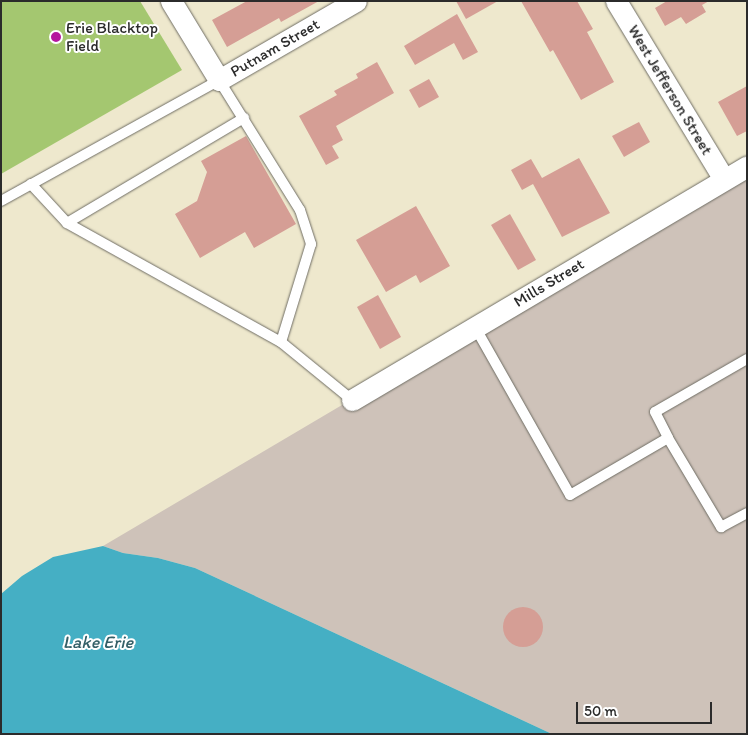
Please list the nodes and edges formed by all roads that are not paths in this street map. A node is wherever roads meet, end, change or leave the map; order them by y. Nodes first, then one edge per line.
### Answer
1 (171, 1) edge
2 (356, 1) edge
3 (616, 1) edge
4 (219, 80) junction
5 (244, 118) junction
6 (747, 166) edge
7 (724, 179) junction
8 (31, 184) junction
9 (1, 201) edge
10 (67, 222) junction
11 (475, 327) junction
12 (281, 342) junction
13 (747, 359) edge
14 (352, 400) joint
15 (668, 438) junction
16 (747, 513) edge

1 - 4 street
2 - 4 street, Putnam Street
3 - 7 street, West Jefferson Street
4 - 5 lane
4 - 8 lane
5 - 10 lane
5 - 12 lane
6 - 7 street, Mills Street
7 - 11 street, Mills Street
8 - 9 lane
8 - 10 lane
10 - 12 lane
11 - 14 street, Mills Street
11 - 15 lane
12 - 14 lane
13 - 15 lane
15 - 16 lane

